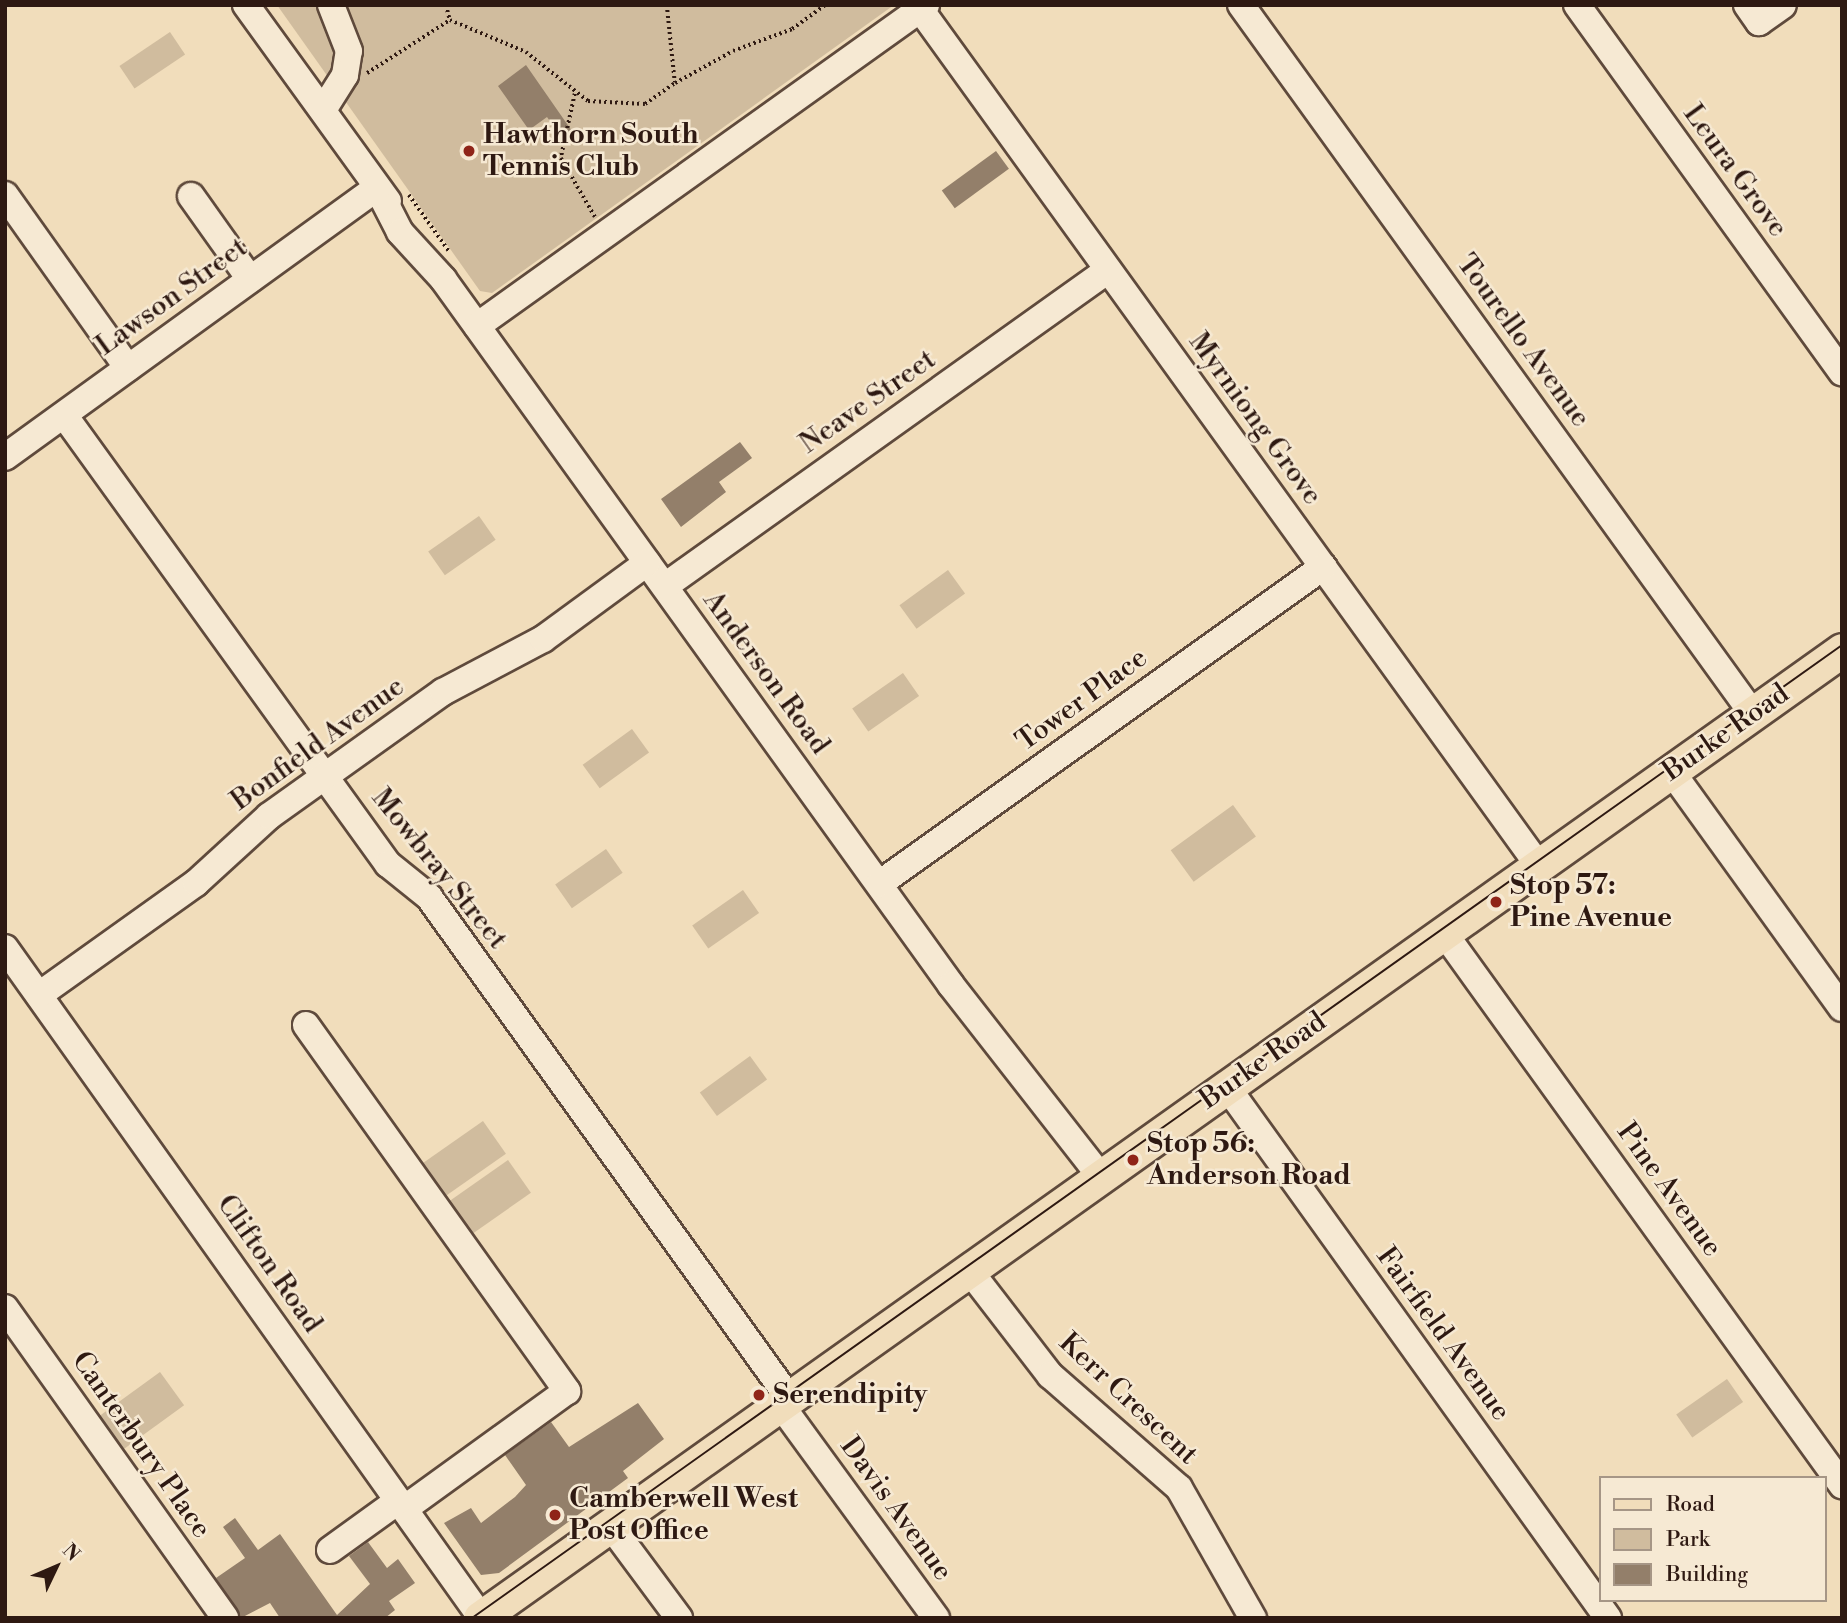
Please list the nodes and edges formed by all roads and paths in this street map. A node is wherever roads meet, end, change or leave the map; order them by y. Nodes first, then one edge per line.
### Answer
1 (248, 5) edge
2 (331, 5) edge
3 (446, 5) edge
4 (667, 5) edge
5 (825, 5) edge
6 (1241, 5) edge
7 (1577, 5) edge
8 (1747, 5) edge
9 (1783, 5) edge
10 (923, 7) edge
11 (450, 20) junction
12 (676, 83) junction
13 (575, 94) junction
14 (330, 101) junction
15 (378, 190) junction
16 (407, 191) dead end
17 (5, 195) edge
18 (191, 195) dead end
19 (608, 211) dead end
20 (597, 219) junction
21 (586, 228) dead end
22 (448, 268) junction
23 (1108, 270) junction
24 (250, 279) junction
25 (477, 326) junction
26 (128, 368) junction
27 (1842, 373) edge
28 (64, 415) junction
29 (5, 457) edge
30 (647, 562) junction
31 (1323, 567) junction
32 (664, 586) junction
33 (1842, 650) edge
34 (1754, 713) junction
35 (1671, 771) junction
36 (324, 777) junction
37 (1539, 866) junction
38 (879, 884) junction
39 (1444, 933) junction
40 (6, 951) edge
41 (39, 995) junction
42 (1842, 1008) edge
43 (306, 1025) dead end
44 (1227, 1087) junction
45 (1095, 1181) junction
46 (969, 1270) junction
47 (5, 1308) edge
48 (784, 1401) junction
49 (1842, 1485) edge
50 (401, 1505) junction
51 (610, 1525) junction
52 (330, 1550) dead end
53 (480, 1617) edge
54 (225, 1618) edge
55 (680, 1618) edge
56 (936, 1618) edge
57 (1253, 1618) edge
58 (1608, 1618) edge

1 - 14 street, Anderson Road
2 - 14 street
3 - 11 path
4 - 12 path
5 - 12 path
6 - 34 street, Tourello Avenue
7 - 27 street, Leura Grove
8 - 9 street
10 - 23 street, Myrniong Grove
10 - 25 street
11 - 13 path
11 - 14 path
12 - 13 path
13 - 20 path
14 - 15 street, Anderson Road
15 - 22 street, Anderson Road
15 - 24 street, Lawson Street
16 - 22 path
17 - 26 street
18 - 24 street
19 - 20 path
20 - 21 path
22 - 25 street, Anderson Road
23 - 31 street, Myrniong Grove
23 - 32 street, Neave Street
24 - 26 street, Lawson Street
25 - 30 street, Anderson Road
26 - 28 street, Lawson Street
28 - 29 street, Lawson Street
28 - 36 street, Mowbray Street
30 - 32 street, Anderson Road
30 - 36 street, Bonfield Avenue
31 - 37 street, Myrniong Grove
31 - 38 street, Tower Place
32 - 38 street, Anderson Road
33 - 34 main road, Burke Road
34 - 35 main road, Burke Road
35 - 37 main road, Burke Road
35 - 42 street
36 - 41 street, Bonfield Avenue
36 - 48 street, Mowbray Street
37 - 39 main road, Burke Road
38 - 45 street, Anderson Road
39 - 44 main road, Burke Road
39 - 49 street, Pine Avenue
40 - 41 street, Clifton Road
41 - 50 street, Clifton Road
43 - 50 street
44 - 45 main road, Burke Road
44 - 58 street, Fairfield Avenue
45 - 46 main road, Burke Road
46 - 48 main road, Burke Road
46 - 57 street, Kerr Crescent
47 - 54 street, Canterbury Place
48 - 51 main road, Burke Road
48 - 56 street, Davis Avenue
50 - 52 street
50 - 53 street, Clifton Road
51 - 53 main road, Burke Road
51 - 55 street

